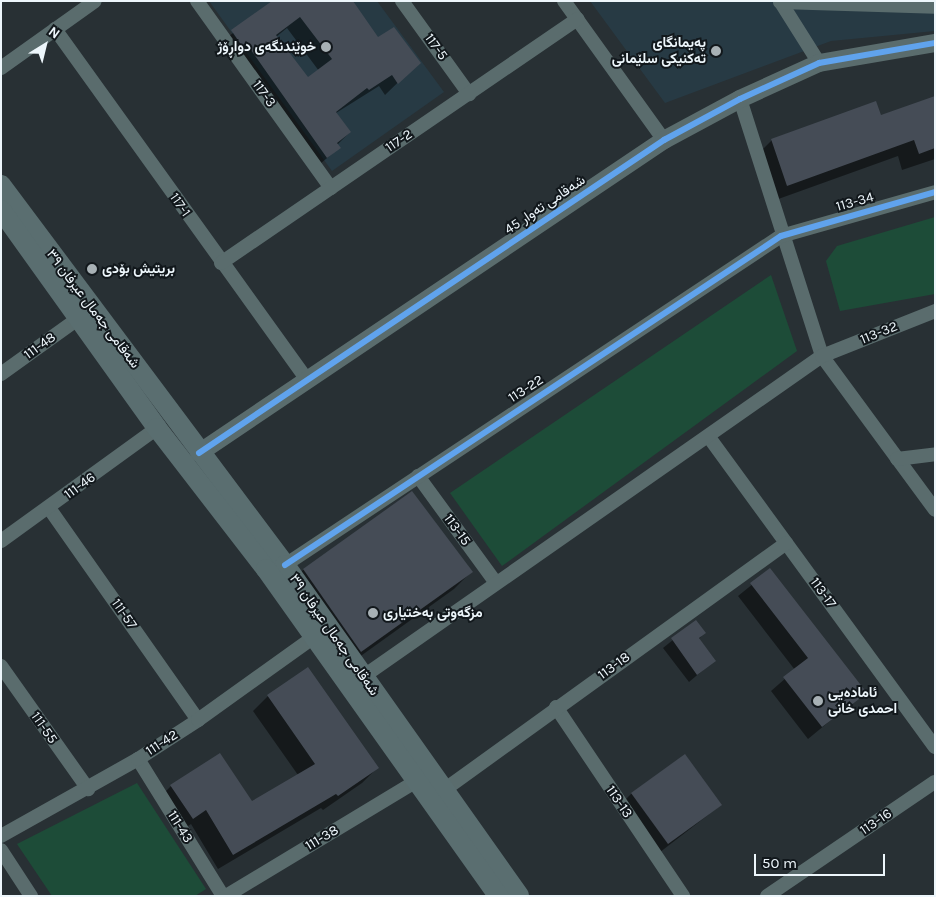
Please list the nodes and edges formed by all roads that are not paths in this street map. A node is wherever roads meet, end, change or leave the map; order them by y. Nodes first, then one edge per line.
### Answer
1 (95, 1) edge
2 (197, 1) edge
3 (402, 1) edge
4 (564, 1) edge
5 (780, 2) edge
6 (935, 7) edge
7 (577, 19) junction
8 (55, 29) junction
9 (935, 43) edge
10 (818, 63) junction
11 (1, 68) edge
12 (469, 94) junction
13 (740, 99) junction
14 (664, 140) junction
15 (1, 185) edge
16 (331, 188) junction
17 (935, 192) edge
18 (1, 210) edge
19 (782, 236) junction
20 (221, 263) junction
21 (935, 311) edge
22 (79, 318) junction
23 (822, 356) junction
24 (1, 374) edge
25 (307, 380) junction
26 (158, 428) junction
27 (711, 440) dead end
28 (200, 453) junction
29 (935, 454) edge
30 (897, 459) junction
31 (418, 476) junction
32 (49, 508) junction
33 (935, 510) edge
34 (1, 541) edge
35 (786, 543) junction
36 (285, 565) junction
37 (496, 584) junction
38 (314, 637) junction
39 (1, 666) edge
40 (364, 676) junction
41 (556, 707) junction
42 (198, 720) junction
43 (935, 747) edge
44 (138, 759) junction
45 (417, 781) junction
46 (935, 782) edge
47 (88, 790) junction
48 (444, 790) junction
49 (1, 836) edge
50 (1, 850) edge
51 (497, 895) edge
52 (32, 896) edge
53 (224, 896) edge
54 (519, 896) edge
55 (683, 896) edge
56 (767, 896) edge

1 - 8 street
2 - 16 street, 117-3
3 - 12 street, 117-5
4 - 7 street
5 - 6 street
5 - 10 street
7 - 12 street, 117-2
7 - 14 street
8 - 11 street
8 - 20 street, 117-1
9 - 10 street, شەقامی تەوار 45
10 - 13 street, شەقامی تەوار 45
12 - 16 street, 117-2
13 - 14 street, شەقامی تەوار 45
13 - 19 street
14 - 25 street, شەقامی تەوار 45
15 - 28 main road, شەقامی جەمال عیرفان ٣٩
16 - 20 street, 117-2
17 - 19 street, 113-34
18 - 22 main road, شەقامی جەمال عیرفان ٣٩
19 - 23 street
19 - 31 street, 113-22
20 - 25 street, 117-1
21 - 23 street, 113-32
22 - 24 street, 111-48
22 - 26 main road, شەقامی جەمال عیرفان ٣٩
23 - 30 street
23 - 37 street, 113-32
25 - 28 street, شەقامی تەوار 45
26 - 32 street, 111-46
26 - 38 main road, شەقامی جەمال عیرفان ٣٩
27 - 35 street, 113-17
28 - 36 main road, شەقامی جەمال عیرفان ٣٩
29 - 30 street
30 - 33 street
31 - 36 street, 113-22
31 - 37 street, 113-15
32 - 34 street, 111-46
32 - 42 street, 111-57
35 - 41 street, 113-18
35 - 43 street, 113-17
36 - 40 main road, شەقامی جەمال عیرفان ٣٩
37 - 40 street, 113-32
38 - 42 street, 111-42
38 - 45 main road, شەقامی جەمال عیرفان ٣٩
39 - 47 street, 111-55
40 - 48 main road, شەقامی جەمال عیرفان ٣٩
41 - 48 street, 113-18
41 - 55 street, 113-13
42 - 44 street, 111-42
44 - 47 street, 111-42
44 - 53 street, 111-43
45 - 51 main road, شەقامی جەمال عیرفان ٣٩
45 - 53 street, 111-38
46 - 56 street, 113-16
47 - 49 street, 111-42
48 - 54 main road, شەقامی جەمال عیرفان ٣٩
50 - 52 street

